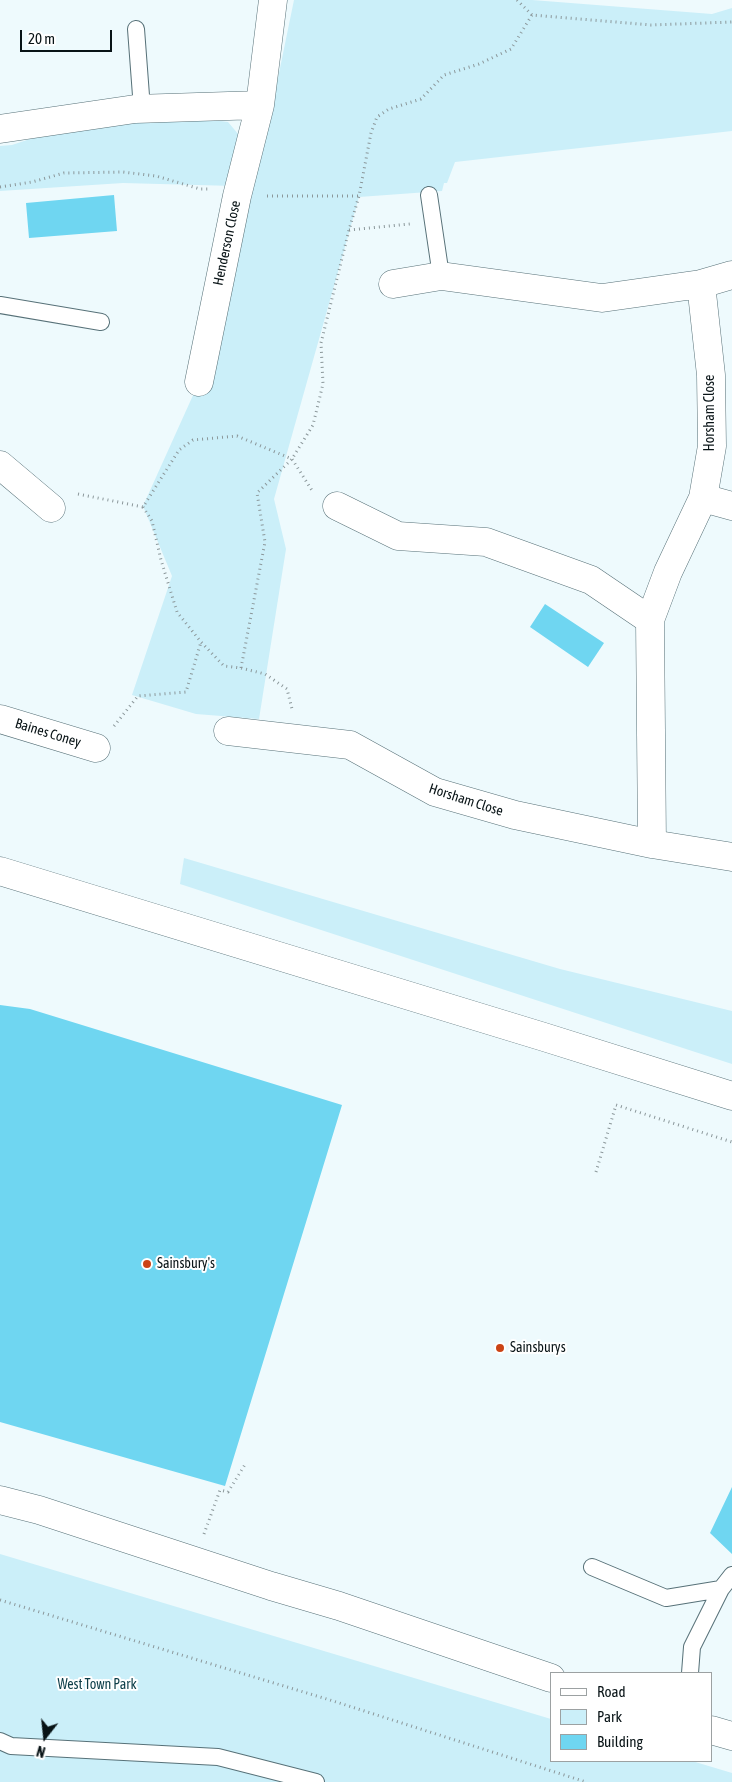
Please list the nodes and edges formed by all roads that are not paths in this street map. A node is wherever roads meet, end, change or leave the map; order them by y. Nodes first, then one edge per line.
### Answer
1 (273, 0) edge
2 (136, 29) dead end
3 (260, 105) junction
4 (142, 109) junction
5 (0, 129) edge
6 (429, 195) dead end
7 (732, 274) edge
8 (441, 276) junction
9 (393, 284) dead end
10 (701, 284) junction
11 (0, 305) edge
12 (101, 322) dead end
13 (199, 382) dead end
14 (0, 465) edge
15 (703, 498) junction
16 (337, 506) road end
17 (732, 506) edge
18 (51, 508) road end
19 (650, 620) junction
20 (0, 719) edge
21 (228, 731) dead end
22 (96, 748) road end
23 (652, 844) junction
24 (732, 857) edge
25 (0, 871) edge
26 (732, 1096) edge
27 (0, 1500) edge
28 (592, 1567) dead end
29 (732, 1575) edge
30 (721, 1589) junction
31 (690, 1672) edge
32 (550, 1678) edge
33 (712, 1730) edge
34 (732, 1736) edge
35 (0, 1741) edge
36 (316, 1782) edge

1 - 3 street, Henderson Close
2 - 4 lane
3 - 4 street
3 - 13 street, Henderson Close
4 - 5 street
6 - 8 lane
7 - 10 street
8 - 9 street
8 - 10 street
10 - 15 street, Horsham Close
11 - 12 lane
14 - 18 street
15 - 17 street
15 - 19 street, Horsham Close
16 - 19 street
19 - 23 street, Horsham Close
20 - 22 street, Baines Coney
21 - 23 street, Horsham Close
23 - 24 street, Horsham Close
25 - 26 street
27 - 32 street
28 - 30 lane
29 - 30 lane
30 - 31 lane
33 - 34 street
35 - 36 lane

